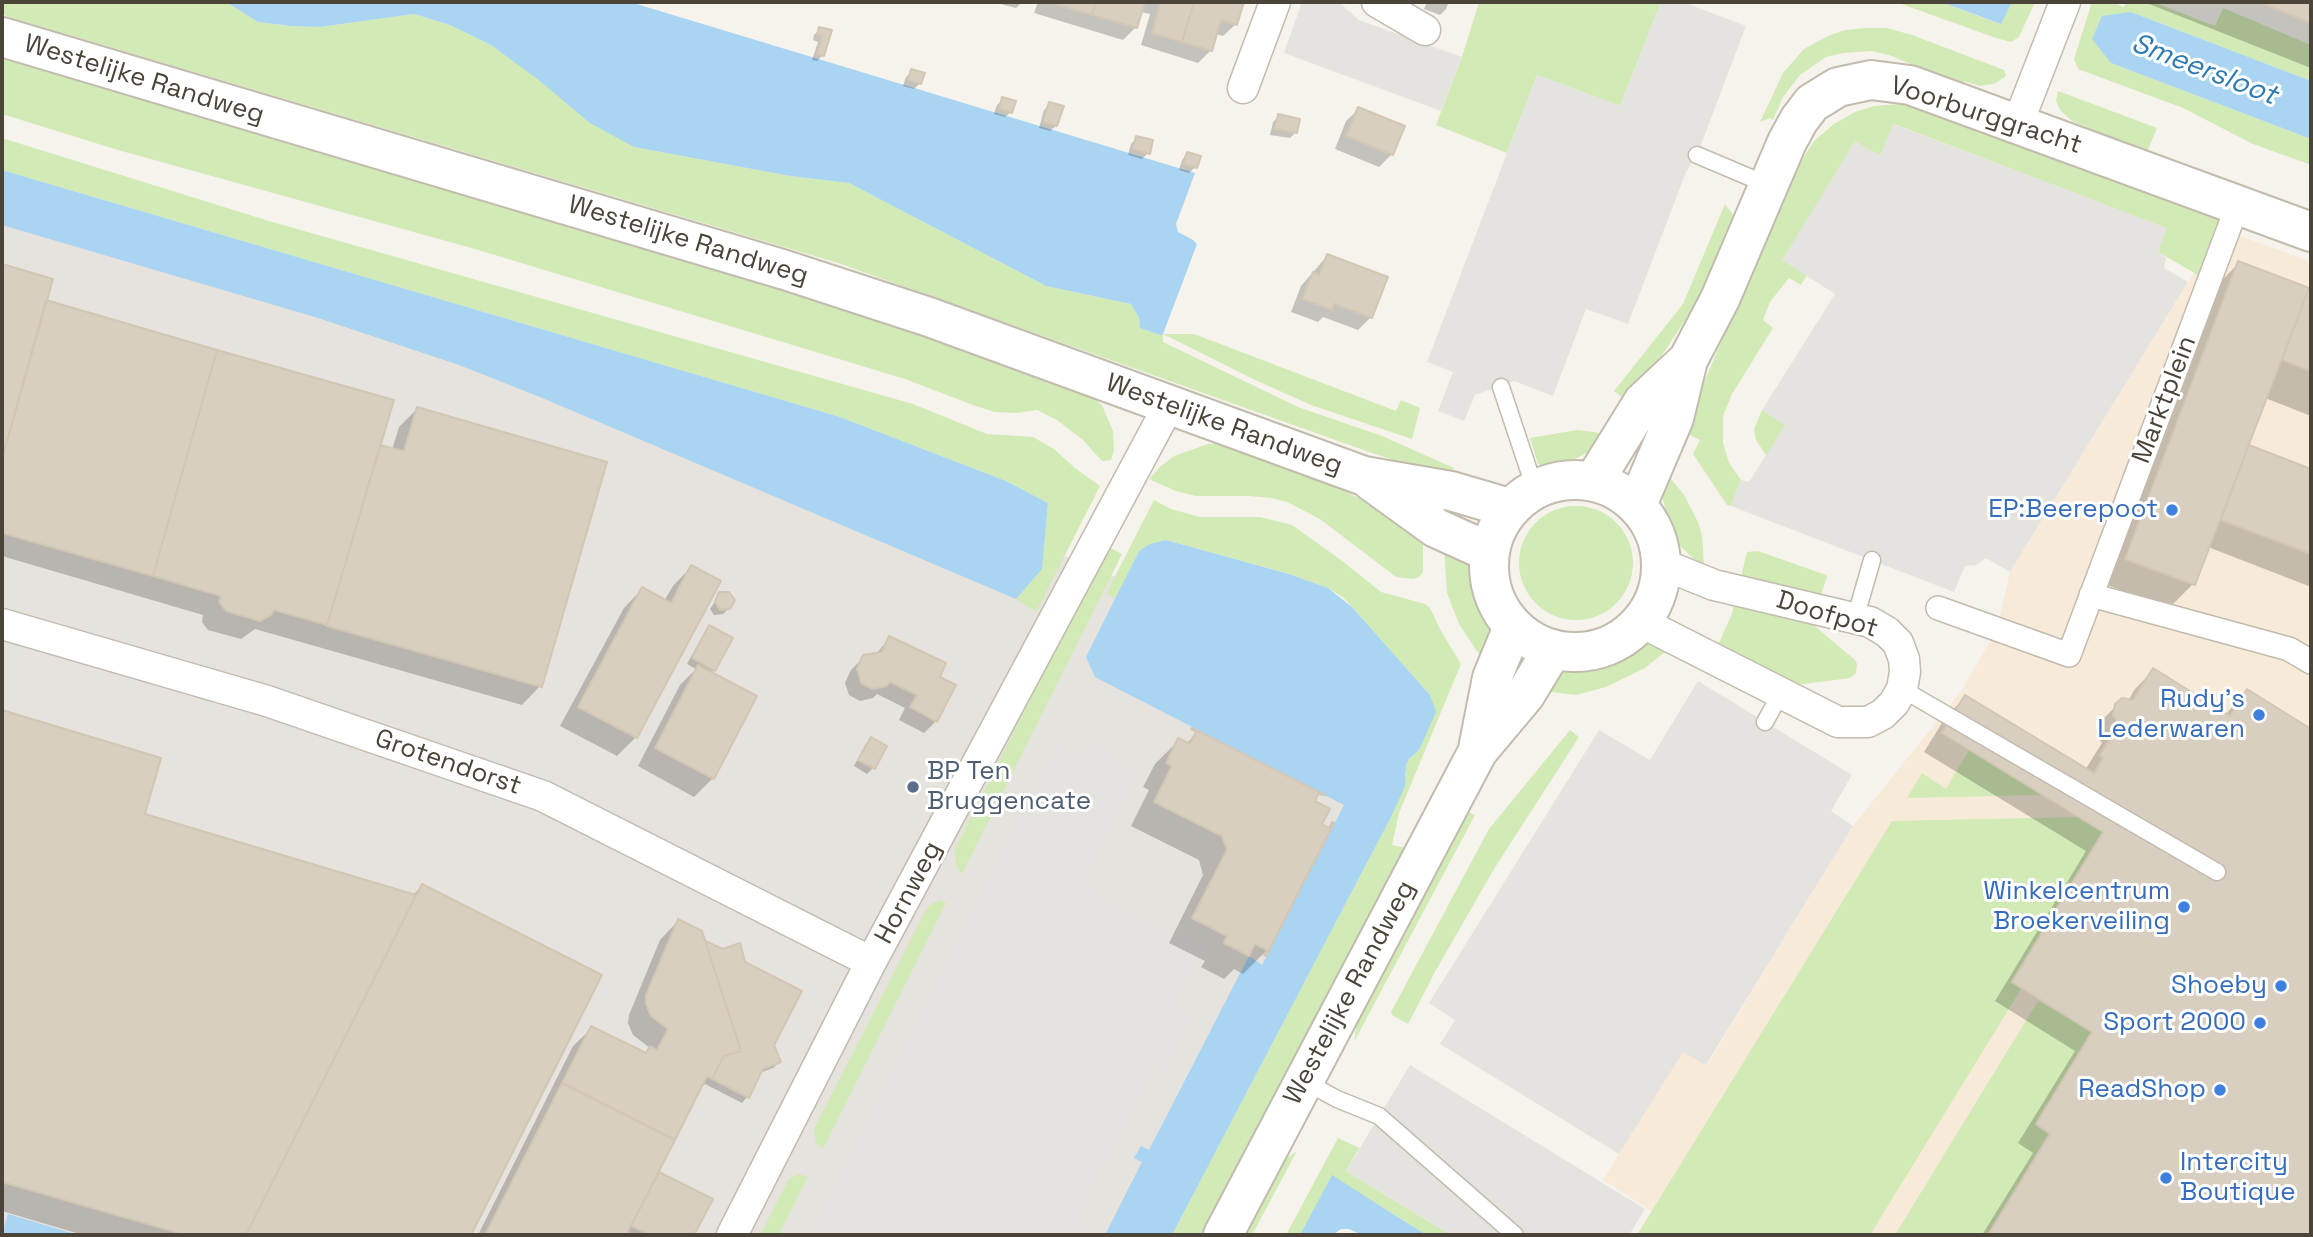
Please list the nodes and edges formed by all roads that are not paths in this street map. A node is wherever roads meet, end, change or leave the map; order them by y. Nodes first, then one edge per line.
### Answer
1 (1275, 2) edge
2 (1377, 2) edge
3 (2065, 2) edge
4 (1425, 30) dead end
5 (2, 37) edge
6 (1243, 88) dead end
7 (2018, 124) junction
8 (1697, 155) dead end
9 (1768, 185) junction
10 (2238, 204) junction
11 (2311, 232) edge
12 (1688, 360) junction
13 (1501, 387) dead end
14 (1169, 405) junction
15 (1364, 476) junction
16 (1594, 481) junction
17 (1522, 498) junction
18 (1637, 505) junction
19 (1489, 552) junction
20 (1872, 561) dead end
21 (1662, 564) junction
22 (2091, 595) junction
23 (1938, 608) dead end
24 (1855, 619) junction
25 (1641, 622) junction
26 (2, 624) edge
27 (1513, 627) junction
28 (1553, 649) junction
29 (2311, 662) edge
30 (1902, 689) junction
31 (1781, 693) junction
32 (1765, 722) dead end
33 (1478, 751) junction
34 (2217, 872) dead end
35 (871, 962) junction
36 (1304, 1081) junction
37 (732, 1235) edge
38 (1223, 1235) edge
39 (1515, 1235) edge

1 - 6 street
2 - 4 street
3 - 7 street
5 - 14 street, Westelijke Randweg
7 - 9 street, Voorburggracht
7 - 10 street, Voorburggracht
8 - 9 lane
9 - 12 street, Voorburggracht
10 - 11 street, Voorburggracht
10 - 22 street, Marktplein
12 - 16 street, Voorburggracht
12 - 18 street, Voorburggracht
13 - 17 lane
14 - 15 street, Westelijke Randweg
14 - 35 street, Hornweg
15 - 17 street, Westelijke Randweg
15 - 19 street, Westelijke Randweg
16 - 17 street
16 - 18 street
17 - 19 street
18 - 21 street
19 - 27 street
20 - 24 lane
21 - 24 street, Doofpot
21 - 25 street
22 - 23 street, Marktplein
22 - 29 street
24 - 30 street, Doofpot
25 - 28 street
25 - 31 street
26 - 35 street, Grotendorst
27 - 28 street
27 - 33 street, Westelijke Randweg
28 - 33 street, Westelijke Randweg
30 - 31 street
30 - 34 lane
31 - 32 lane
33 - 36 street, Westelijke Randweg
35 - 37 street, Hornweg
36 - 38 street, Westelijke Randweg
36 - 39 lane

